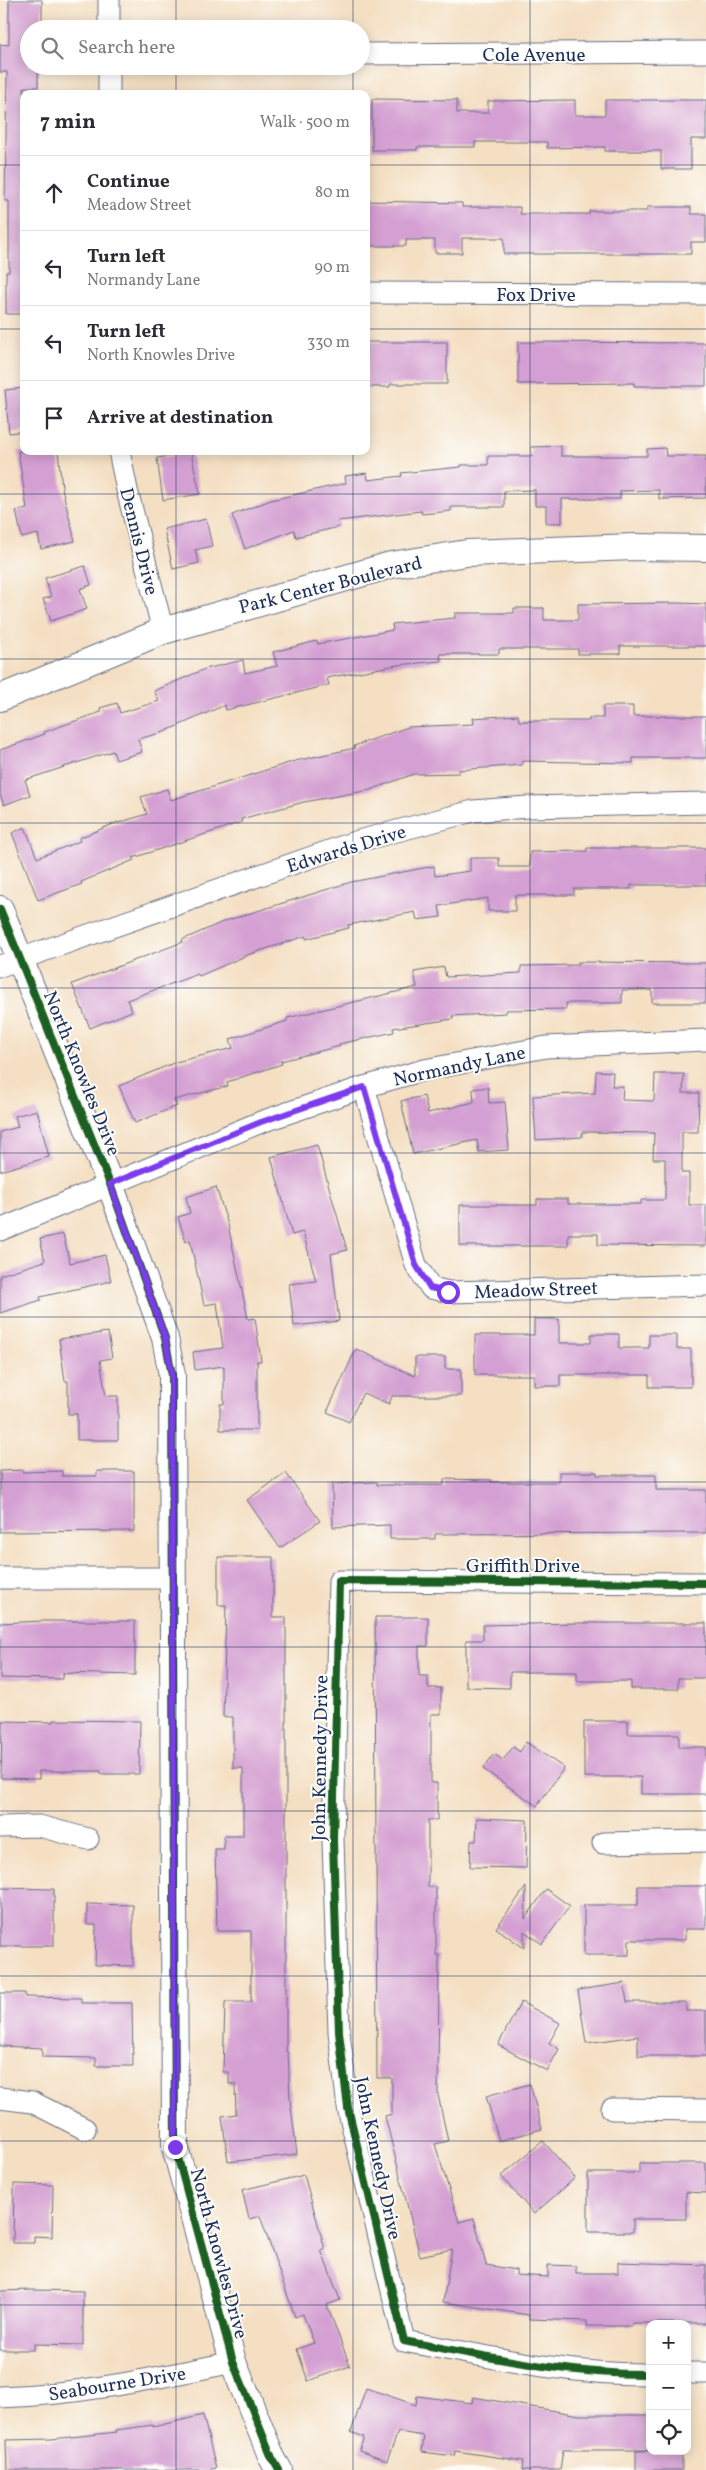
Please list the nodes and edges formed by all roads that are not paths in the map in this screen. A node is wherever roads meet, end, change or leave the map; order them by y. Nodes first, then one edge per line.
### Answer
1 (109, 0) edge
2 (109, 20) edge
3 (706, 52) edge
4 (370, 54) edge
5 (109, 75) edge
6 (109, 90) edge
7 (370, 293) edge
8 (706, 294) edge
9 (120, 455) edge
10 (706, 548) edge
11 (163, 631) junction
12 (0, 698) edge
13 (706, 804) edge
14 (0, 909) edge
15 (10, 963) edge
16 (706, 1040) edge
17 (364, 1087) junction
18 (110, 1184) junction
19 (0, 1230) edge
20 (706, 1285) edge
21 (0, 1578) edge
22 (174, 1578) junction
23 (339, 1581) joint
24 (706, 1583) edge
25 (0, 1827) edge
26 (88, 1839) dead end
27 (706, 1841) edge
28 (603, 1843) dead end
29 (0, 2098) edge
30 (612, 2109) dead end
31 (706, 2110) edge
32 (85, 2129) dead end
33 (233, 2362) junction
34 (691, 2373) edge
35 (706, 2373) edge
36 (646, 2374) edge
37 (0, 2397) edge
38 (273, 2466) edge

1 - 2 street
3 - 4 street, Cole Avenue
5 - 6 street
7 - 8 street, Fox Drive
9 - 11 street, Dennis Drive
10 - 11 street, Park Center Boulevard
11 - 12 street, Park Center Boulevard
13 - 15 street, Edwards Drive
14 - 15 street, North Knowles Drive
15 - 18 street, North Knowles Drive
16 - 17 street, Normandy Lane
17 - 18 street, Normandy Lane
17 - 20 street, Meadow Street
18 - 19 street, Normandy Lane
18 - 22 street, North Knowles Drive
21 - 22 street
22 - 33 street, North Knowles Drive
23 - 24 street, Griffith Drive
23 - 36 street, John Kennedy Drive
25 - 26 street
27 - 28 street
29 - 32 street
30 - 31 street
33 - 37 street, Seabourne Drive
33 - 38 street, North Knowles Drive
34 - 35 street

